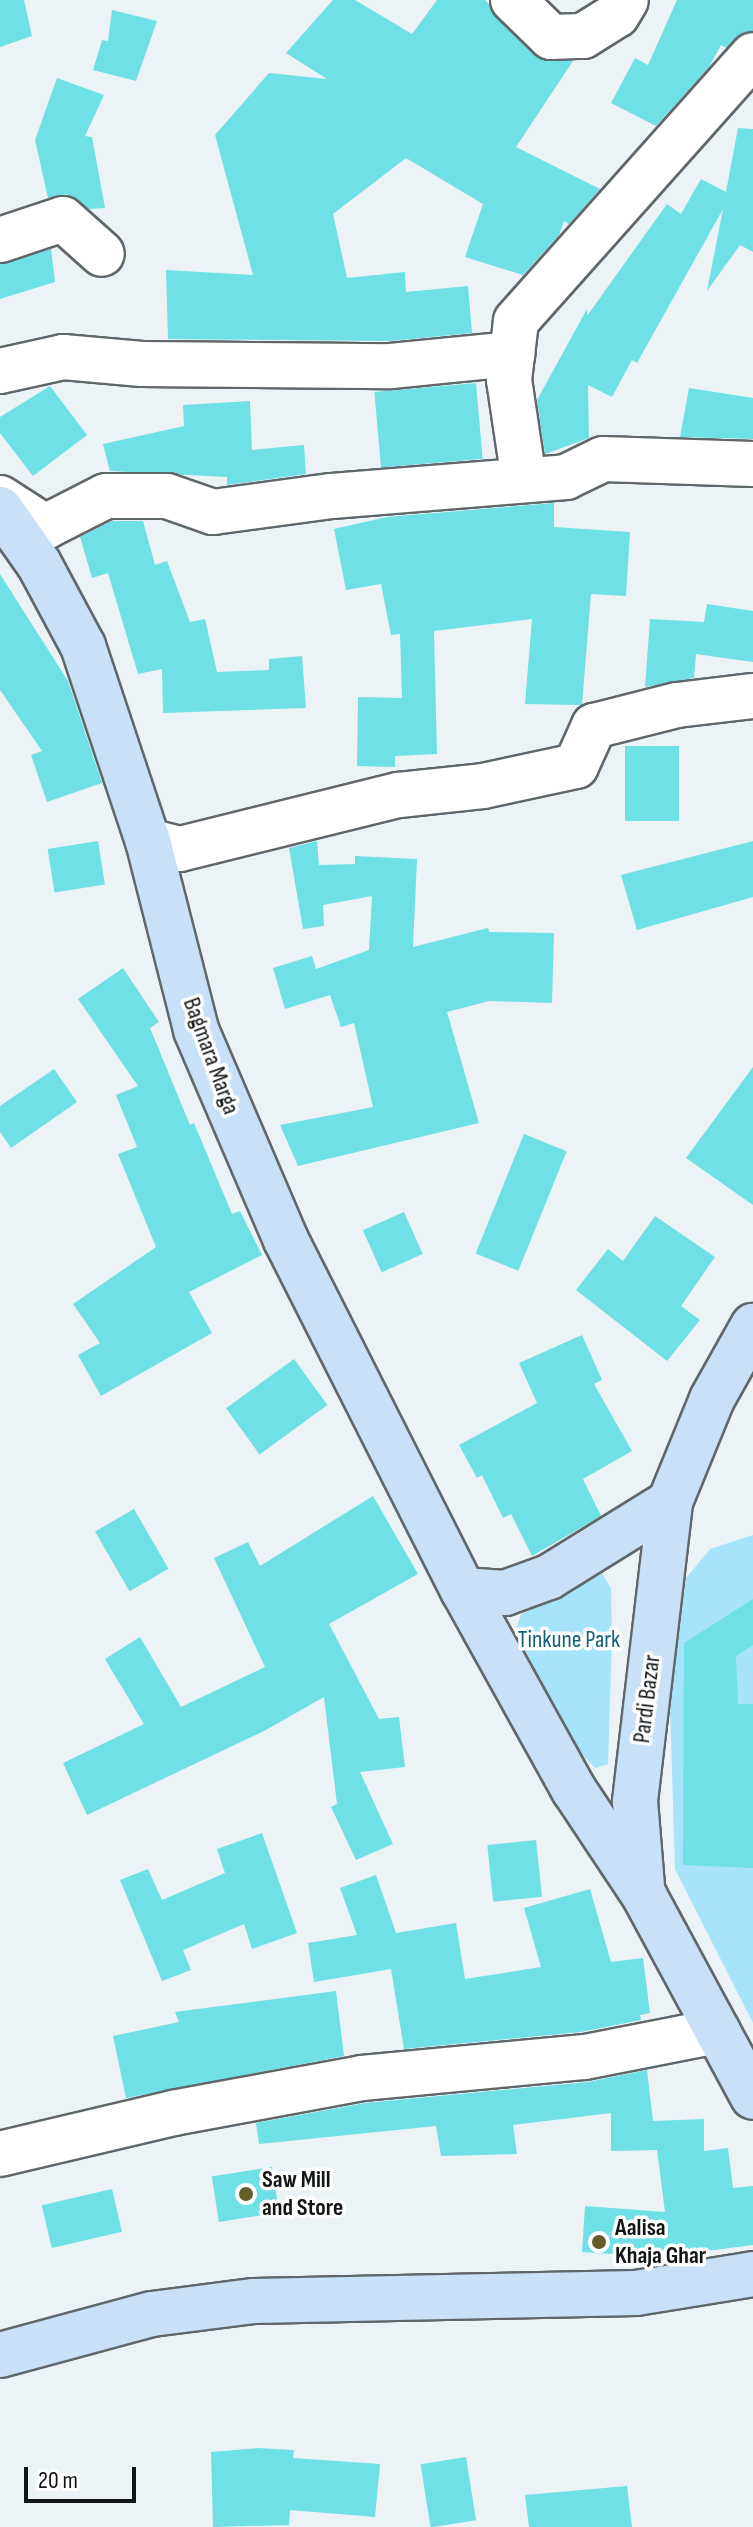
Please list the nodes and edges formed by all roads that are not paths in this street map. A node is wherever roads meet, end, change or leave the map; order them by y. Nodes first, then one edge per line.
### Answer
1 (513, 0) edge
2 (626, 0) edge
3 (753, 55) edge
4 (0, 240) edge
5 (102, 254) dead end
6 (512, 354) junction
7 (0, 371) edge
8 (753, 464) edge
9 (524, 480) junction
10 (0, 498) edge
11 (0, 509) edge
12 (753, 696) edge
13 (148, 841) junction
14 (753, 1326) edge
15 (670, 1502) junction
16 (463, 1590) junction
17 (645, 1897) junction
18 (717, 2031) junction
19 (753, 2097) edge
20 (0, 2154) edge
21 (753, 2274) edge
22 (0, 2355) edge

1 - 2 street
3 - 6 street
4 - 5 street
6 - 7 street
6 - 9 street
8 - 9 street
9 - 10 street
11 - 13 main road, Bagmara Marga
12 - 13 street
13 - 16 main road, Bagmara Marga
14 - 15 main road, Pardi Bazar
15 - 16 main road
15 - 17 main road, Pardi Bazar
16 - 17 main road, Bagmara Marga
17 - 18 main road
18 - 19 main road
18 - 20 street
21 - 22 main road

